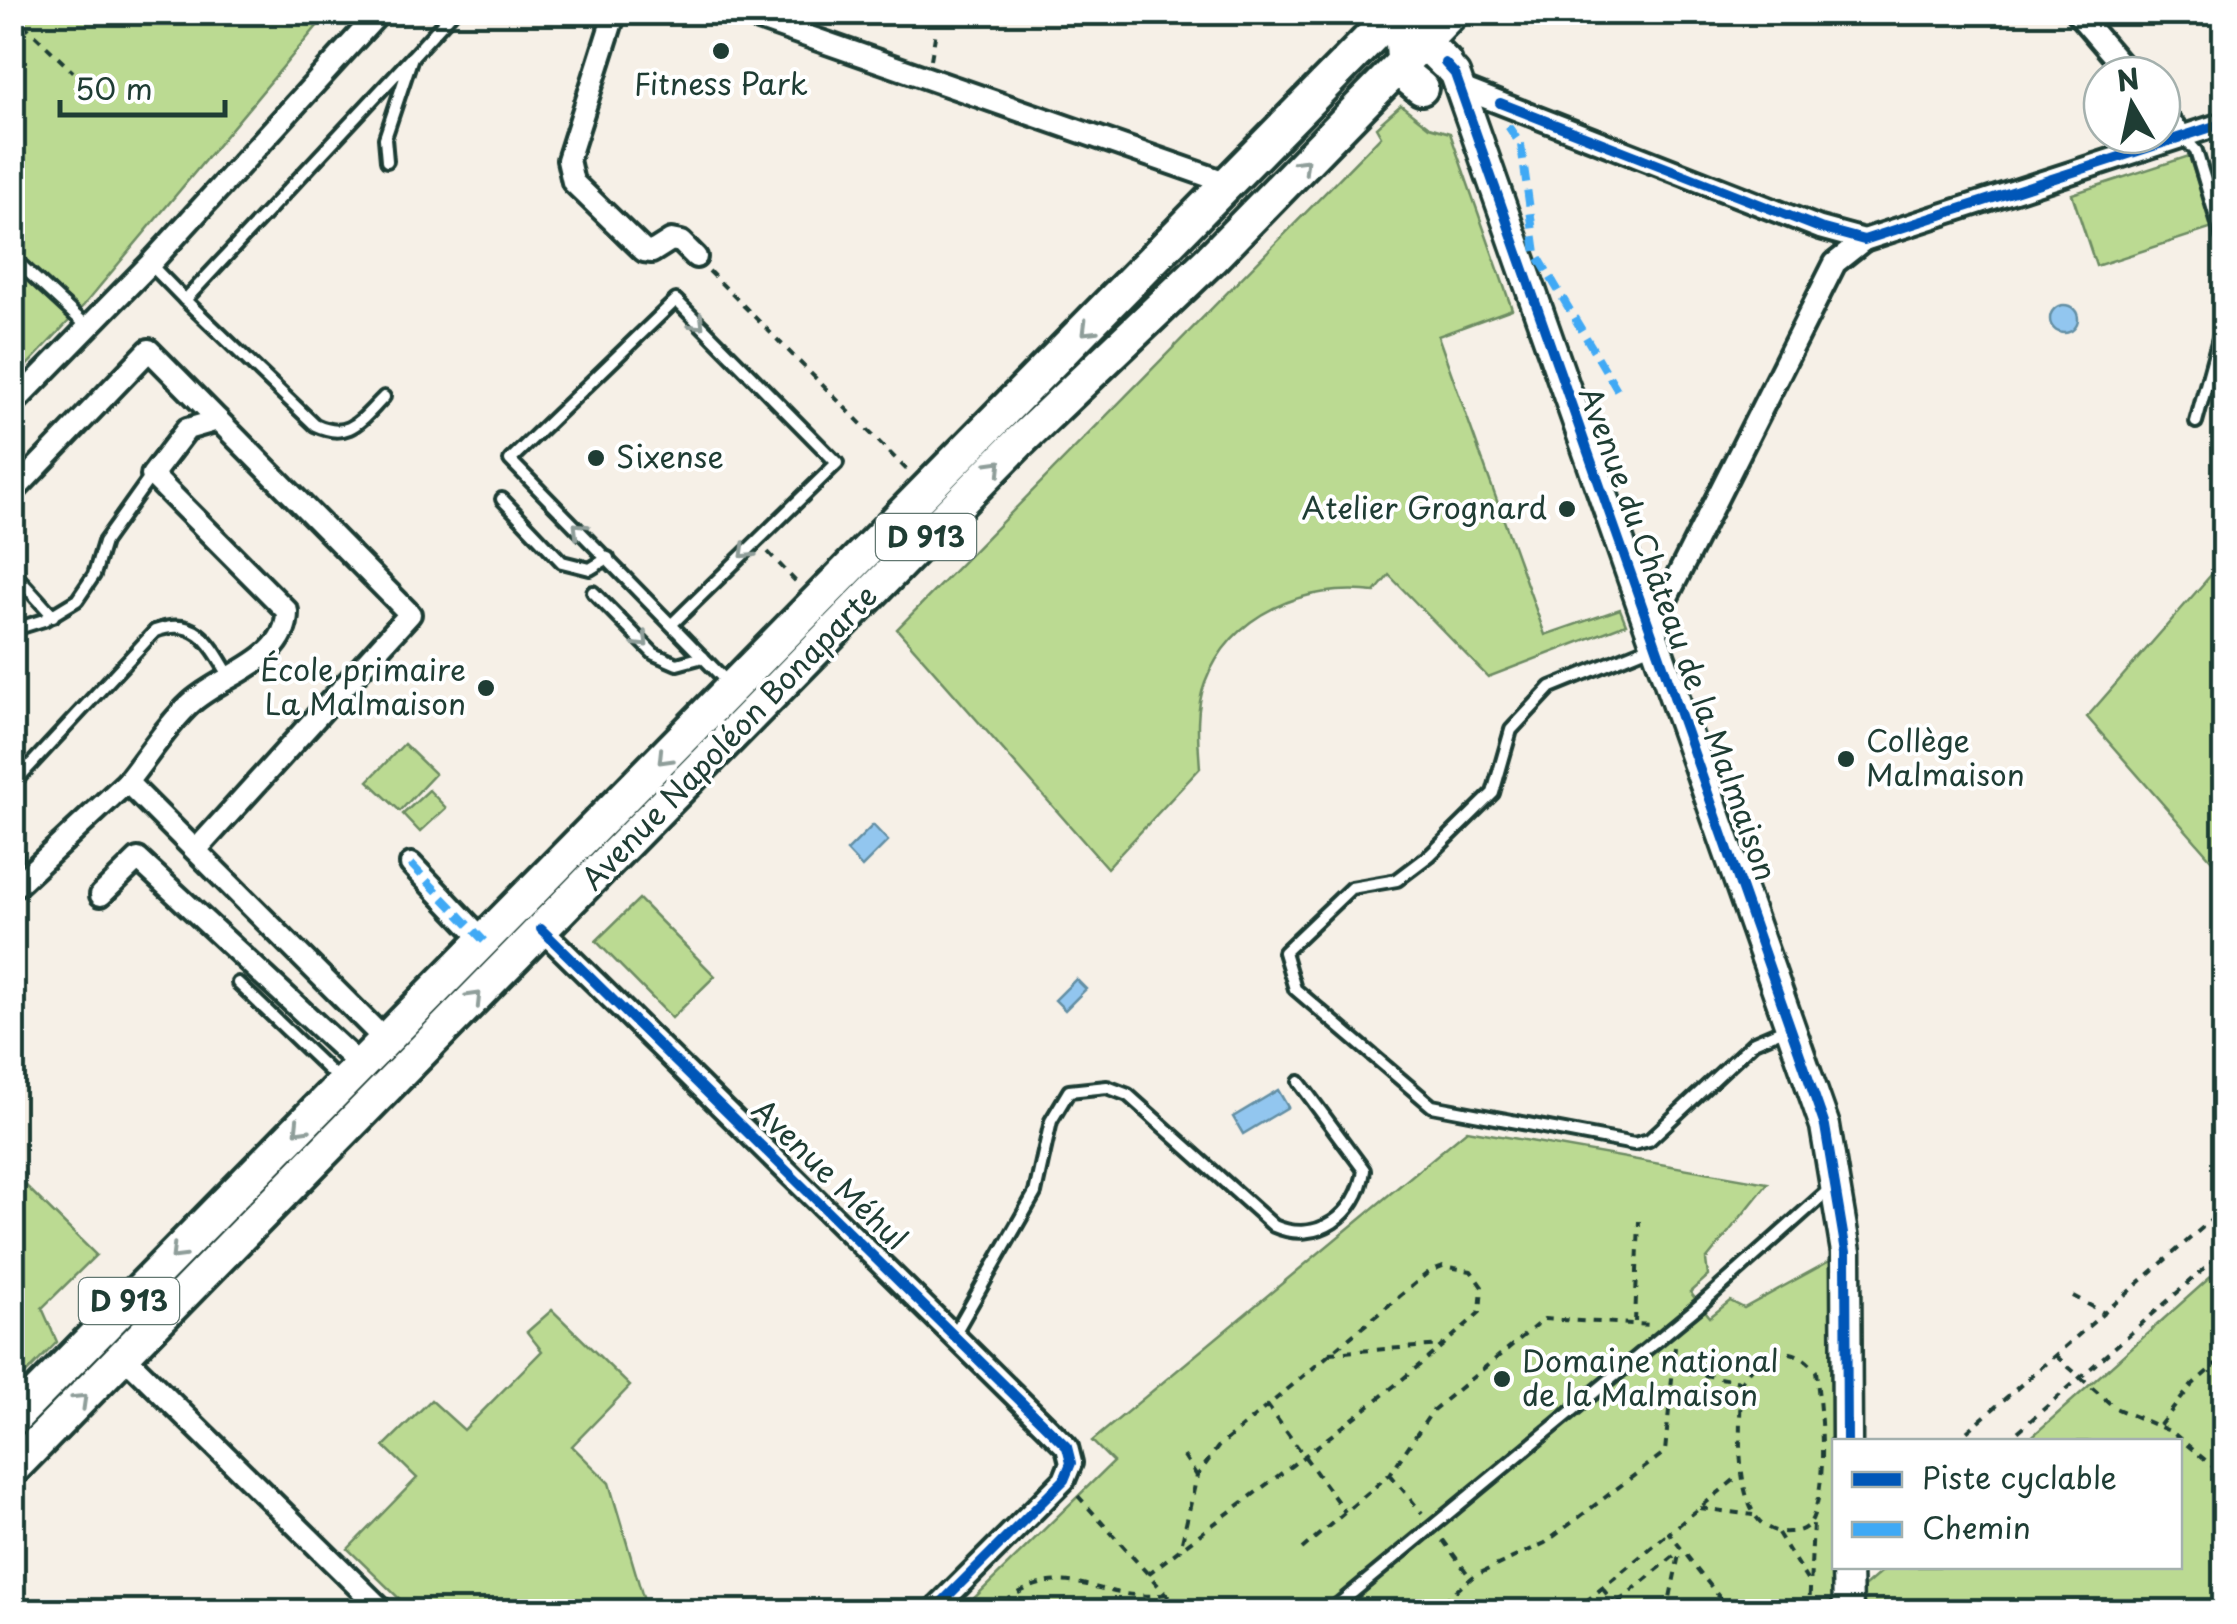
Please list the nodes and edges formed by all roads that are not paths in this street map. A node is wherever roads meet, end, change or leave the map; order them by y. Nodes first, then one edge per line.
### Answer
1 (380, 12) edge
2 (453, 12) edge
3 (615, 12) edge
4 (738, 12) edge
5 (1452, 12) edge
6 (2076, 12) edge
7 (1427, 45) edge
8 (2113, 55) edge
9 (412, 57) junction
10 (1411, 77) junction
11 (2224, 123) edge
12 (2183, 136) junction
13 (387, 161) dead end
14 (1228, 183) junction
15 (1270, 198) junction
16 (1864, 240) junction
17 (2224, 244) edge
18 (696, 256) road end
19 (12, 258) edge
20 (150, 264) junction
21 (185, 300) junction
22 (2224, 320) edge
23 (88, 327) junction
24 (1120, 342) junction
25 (384, 397) dead end
26 (12, 405) edge
27 (218, 420) junction
28 (2196, 422) dead end
29 (152, 475) junction
30 (12, 493) edge
31 (502, 498) dead end
32 (608, 558) junction
33 (12, 571) edge
34 (594, 592) dead end
35 (53, 616) junction
36 (672, 624) junction
37 (12, 630) edge
38 (1651, 639) junction
39 (703, 657) junction
40 (230, 676) junction
41 (732, 688) junction
42 (127, 782) junction
43 (12, 786) edge
44 (12, 812) edge
45 (196, 850) junction
46 (411, 864) dead end
47 (15, 884) edge
48 (101, 896) dead end
49 (541, 929) junction
50 (484, 941) junction
51 (238, 983) dead end
52 (1790, 1027) junction
53 (385, 1040) junction
54 (349, 1078) junction
55 (1299, 1082) dead end
56 (361, 1115) junction
57 (1836, 1183) junction
58 (955, 1333) junction
59 (125, 1357) junction
60 (16, 1416) edge
61 (46, 1434) junction
62 (1847, 1439) edge
63 (12, 1469) edge
64 (1847, 1569) edge
65 (384, 1612) edge
66 (932, 1612) edge
67 (1329, 1612) edge
68 (1848, 1612) edge

1 - 20 street
2 - 9 lane
3 - 18 street
4 - 14 street
5 - 7 main road, Avenue Napoléon Bonaparte / D 913
6 - 8 street
7 - 10 main road
7 - 10 street
7 - 14 main road, Avenue Napoléon Bonaparte / D 913
7 - 16 street
7 - 38 street, Avenue du Château de la Malmaison
9 - 13 lane
9 - 21 lane
15 -> 10 main road, Avenue Napoléon Bonaparte / D 913
11 - 12 street
12 - 16 street
12 - 17 lane
14 - 15 main road
14 - 24 main road, D 913
14 -> 41 main road, Avenue Napoléon Bonaparte / D 913
15 - 24 main road, Avenue Napoléon Bonaparte / D 913
16 - 38 street
19 - 23 lane
20 - 21 lane
20 - 23 street
21 - 25 lane
22 - 28 lane
23 - 26 street
49 -> 24 main road, Avenue Napoléon Bonaparte / D 913
27 - 29 street
27 - 30 street
27 - 45 street
29 - 35 lane
29 - 40 street
31 - 32 lane
32 - 36 lane
32 -> 36 lane
33 - 35 lane
34 -> 39 lane
35 - 37 lane
36 - 39 lane
38 - 52 street, Avenue du Château de la Malmaison
38 - 52 lane
39 - 41 lane
40 - 42 street
40 - 43 lane
41 -> 50 main road, Avenue Napoléon Bonaparte / D 913
42 - 45 street
42 - 47 street
44 - 47 lane
45 - 53 street
46 - 50 street
48 - 54 street
56 -> 49 main road, Avenue Napoléon Bonaparte / D 913
49 - 58 street, Avenue Méhul
50 - 53 main road, Avenue Napoléon Bonaparte / D 913
51 - 54 lane
52 - 57 street, Avenue du Château de la Malmaison
53 - 54 main road, Avenue Napoléon Bonaparte / D 913
54 - 56 main road
54 -> 60 main road, Avenue Napoléon Bonaparte / D 913
55 - 58 lane
56 - 59 main road, Avenue Napoléon Bonaparte / D 913
57 - 62 street, Avenue du Château de la Malmaison
57 - 67 lane
58 - 66 street, Avenue Méhul
61 -> 59 main road, Avenue Napoléon Bonaparte / D 913
59 - 65 street
60 - 61 main road, D 913
61 - 63 main road, Avenue Napoléon Bonaparte / D 913
64 - 68 street

